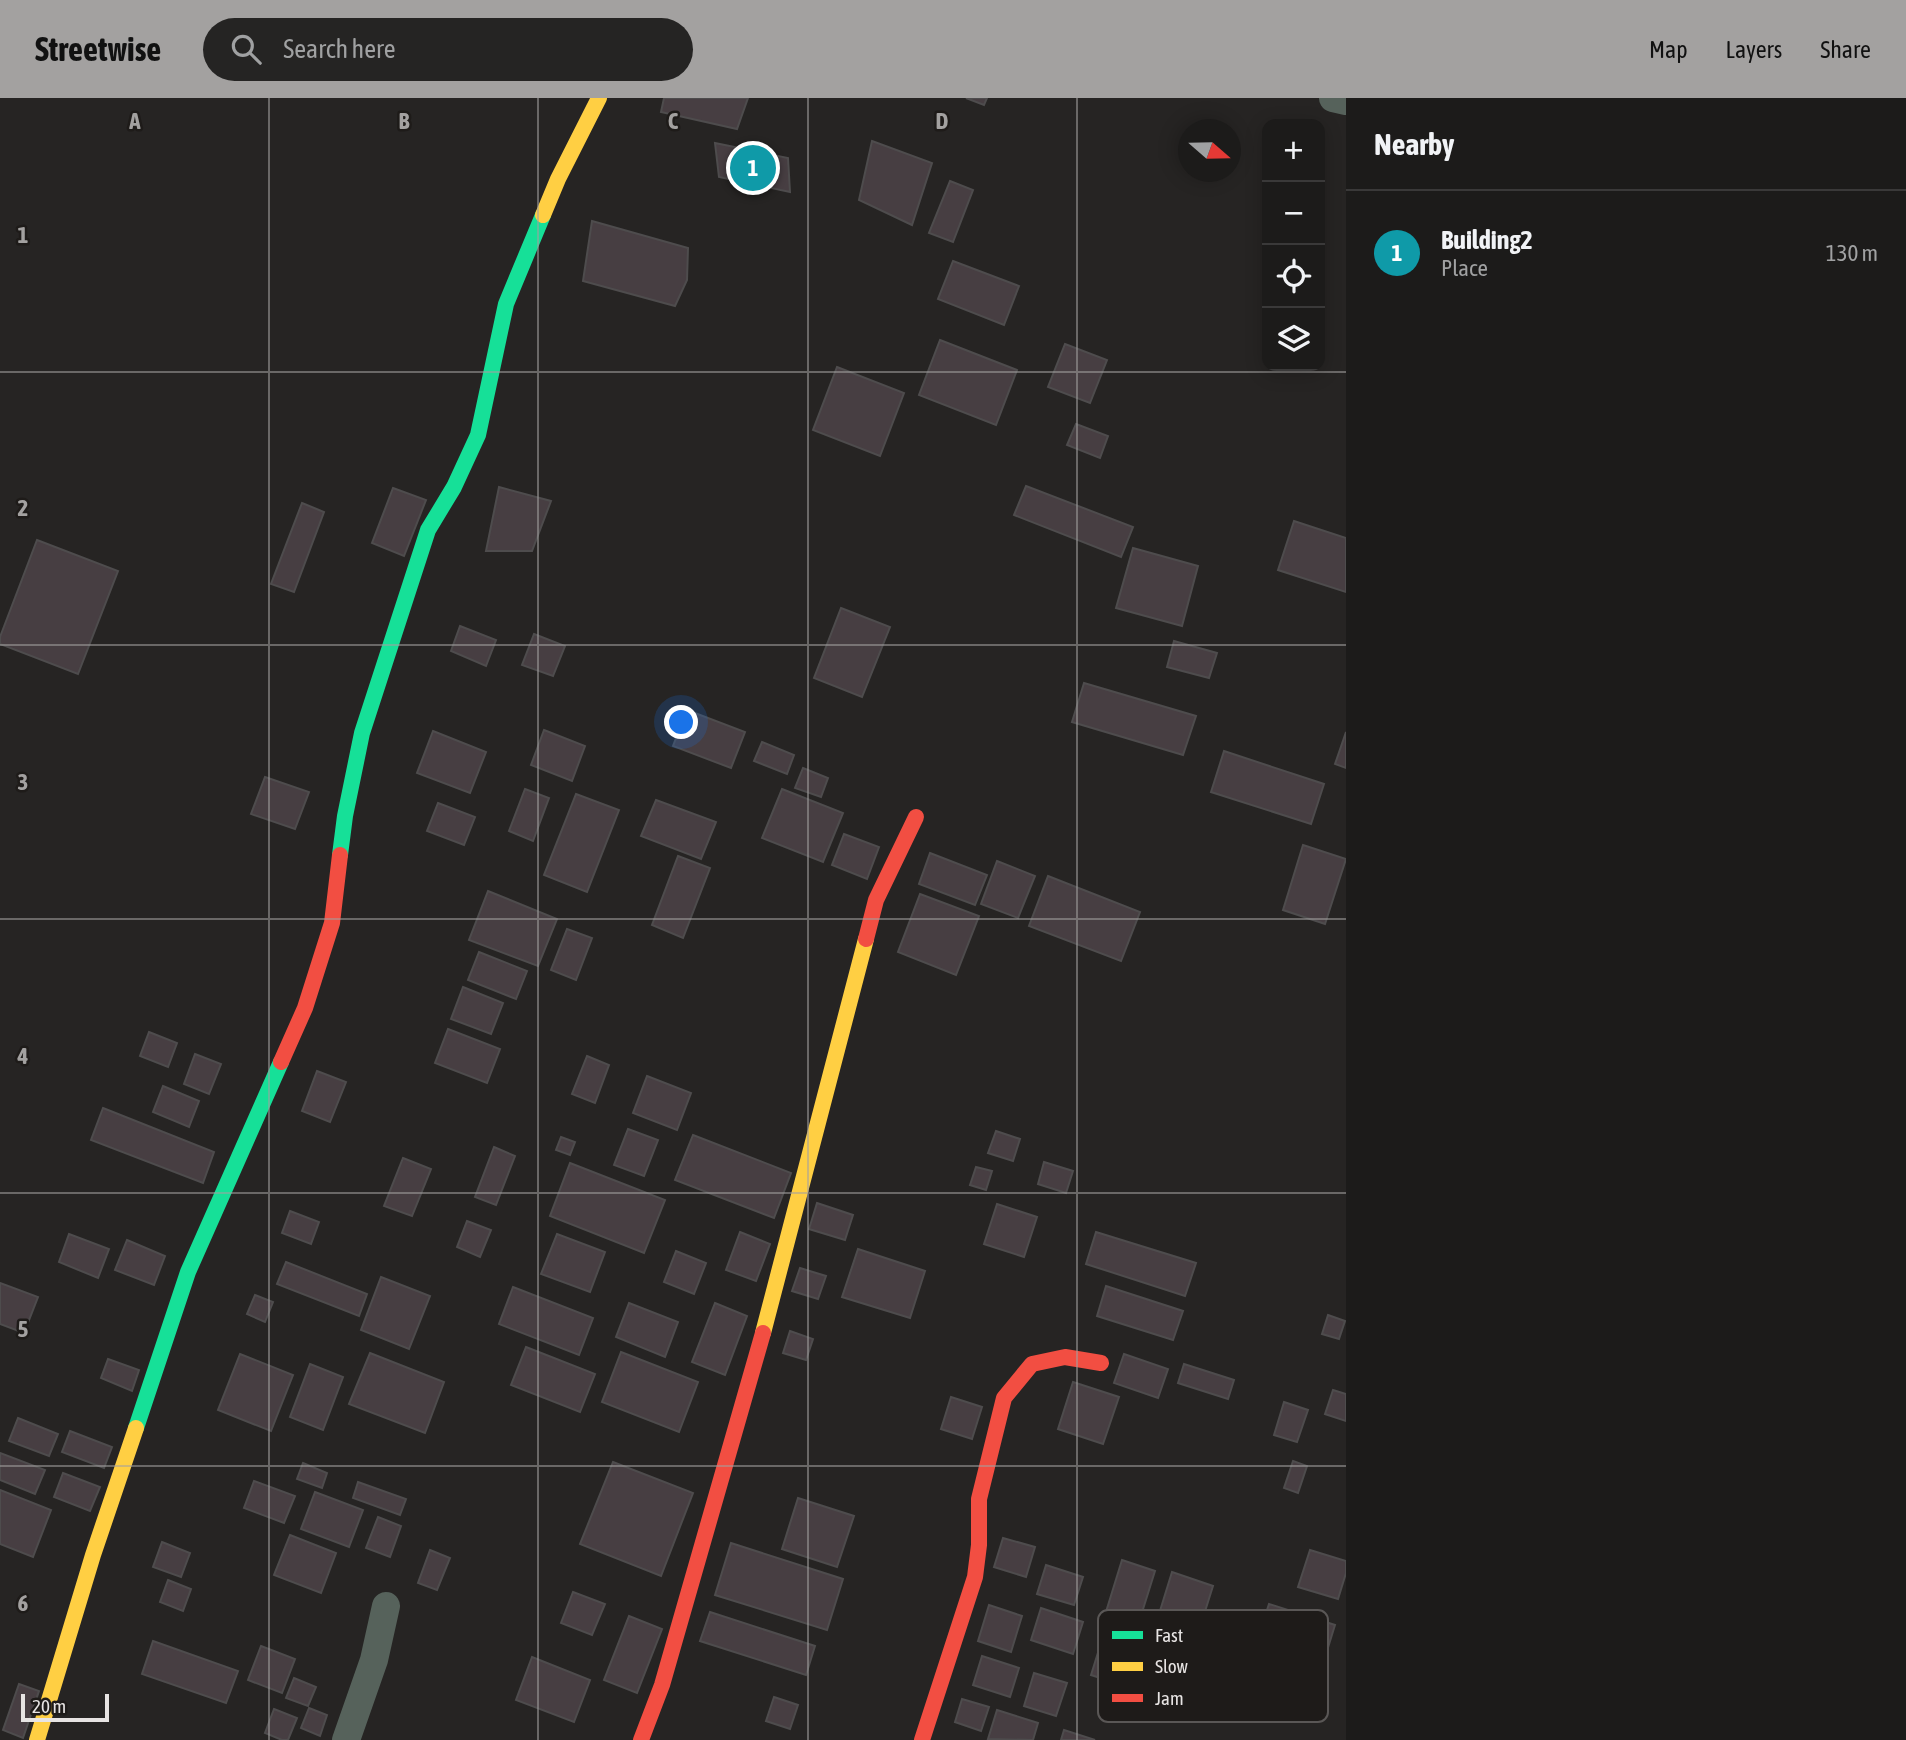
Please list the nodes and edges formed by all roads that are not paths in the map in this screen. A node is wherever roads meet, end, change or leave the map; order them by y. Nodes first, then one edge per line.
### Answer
1 (599, 98) edge
2 (1333, 98) edge
3 (1346, 101) edge
4 (916, 817) dead end
5 (1101, 1363) dead end
6 (386, 1606) dead end
7 (37, 1740) edge
8 (346, 1740) edge
9 (641, 1740) edge
10 (922, 1740) edge

1 - 7 street
2 - 3 street
4 - 9 street
5 - 10 street
6 - 8 street

